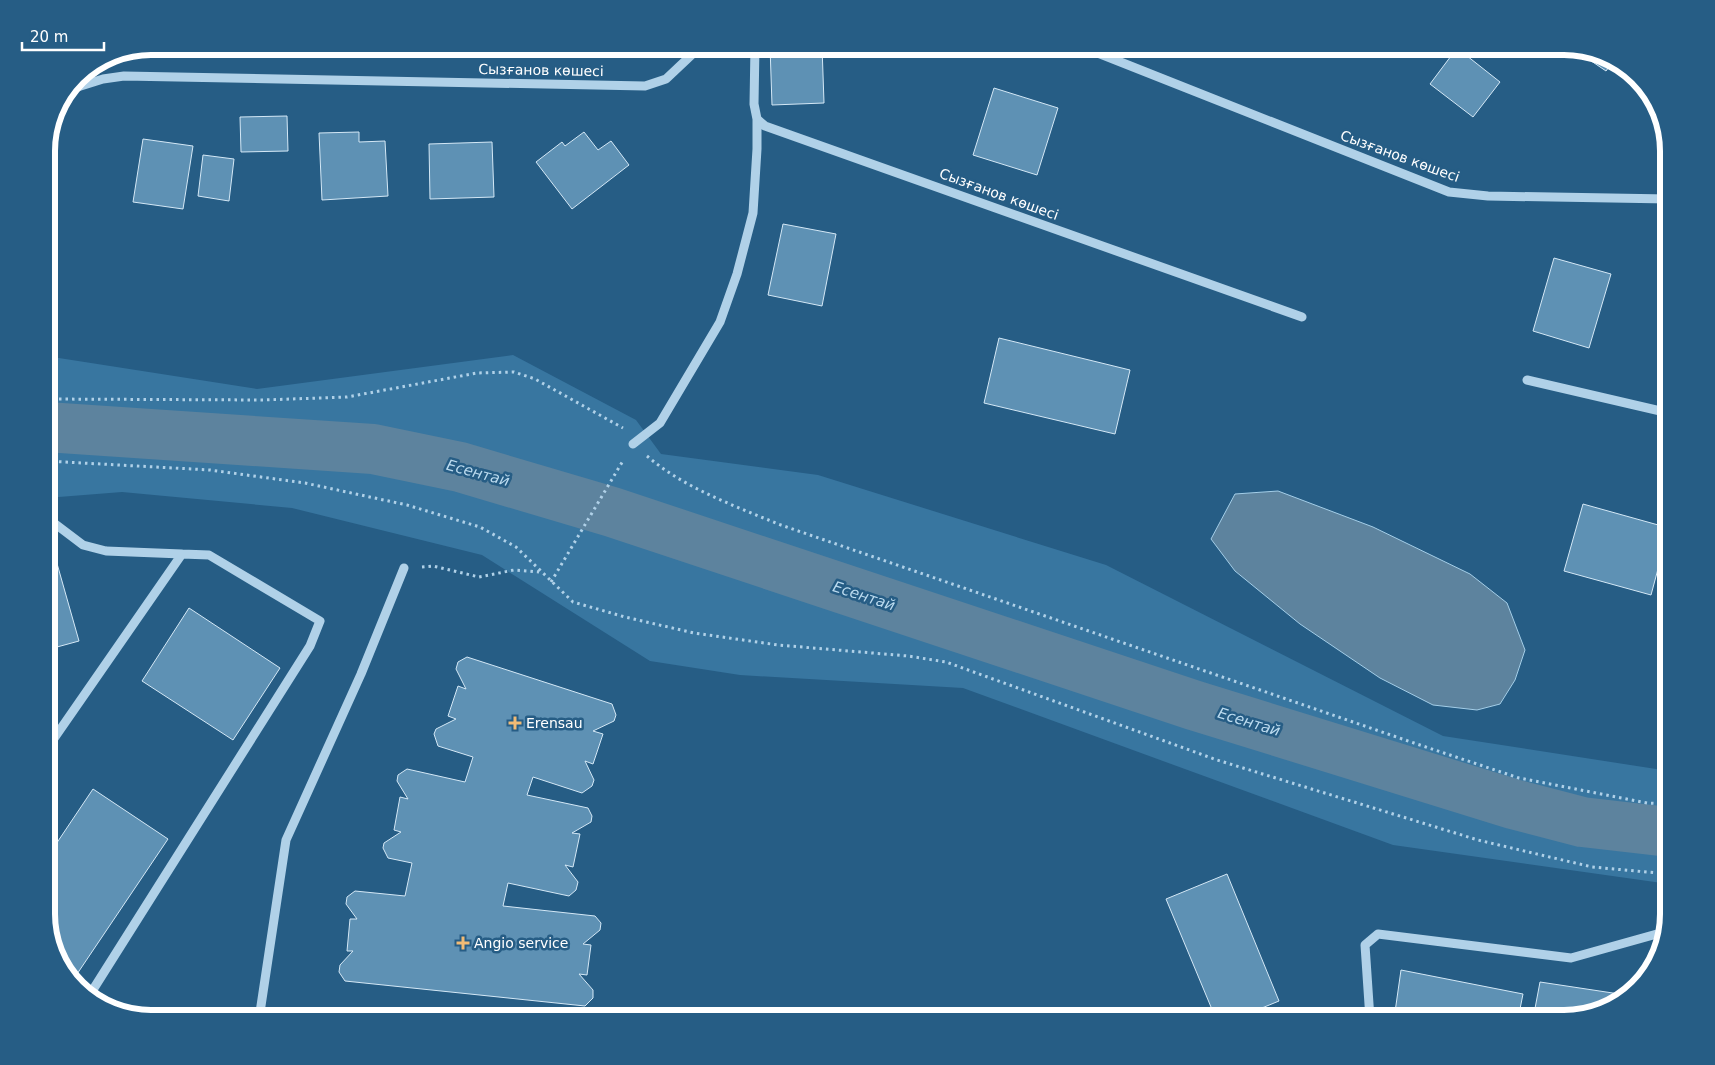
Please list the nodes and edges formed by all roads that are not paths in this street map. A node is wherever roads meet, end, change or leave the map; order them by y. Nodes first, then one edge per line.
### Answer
1 (691, 55) edge
2 (755, 55) edge
3 (1103, 55) edge
4 (81, 86) edge
5 (757, 118) junction
6 (1660, 199) edge
7 (1302, 317) dead end
8 (1527, 380) dead end
9 (1660, 411) edge
10 (633, 444) road end
11 (55, 524) edge
12 (182, 554) junction
13 (404, 568) road end
14 (55, 737) edge
15 (1658, 934) edge
16 (93, 991) edge
17 (259, 1010) edge
18 (1369, 1010) edge

1 - 4 street, Сызғанов көшесі
2 - 5 street
3 - 6 street, Сызғанов көшесі
5 - 7 street, Сызғанов көшесі
5 - 10 street
8 - 9 street
11 - 12 street
12 - 14 street
12 - 16 street
13 - 17 street
15 - 18 street

